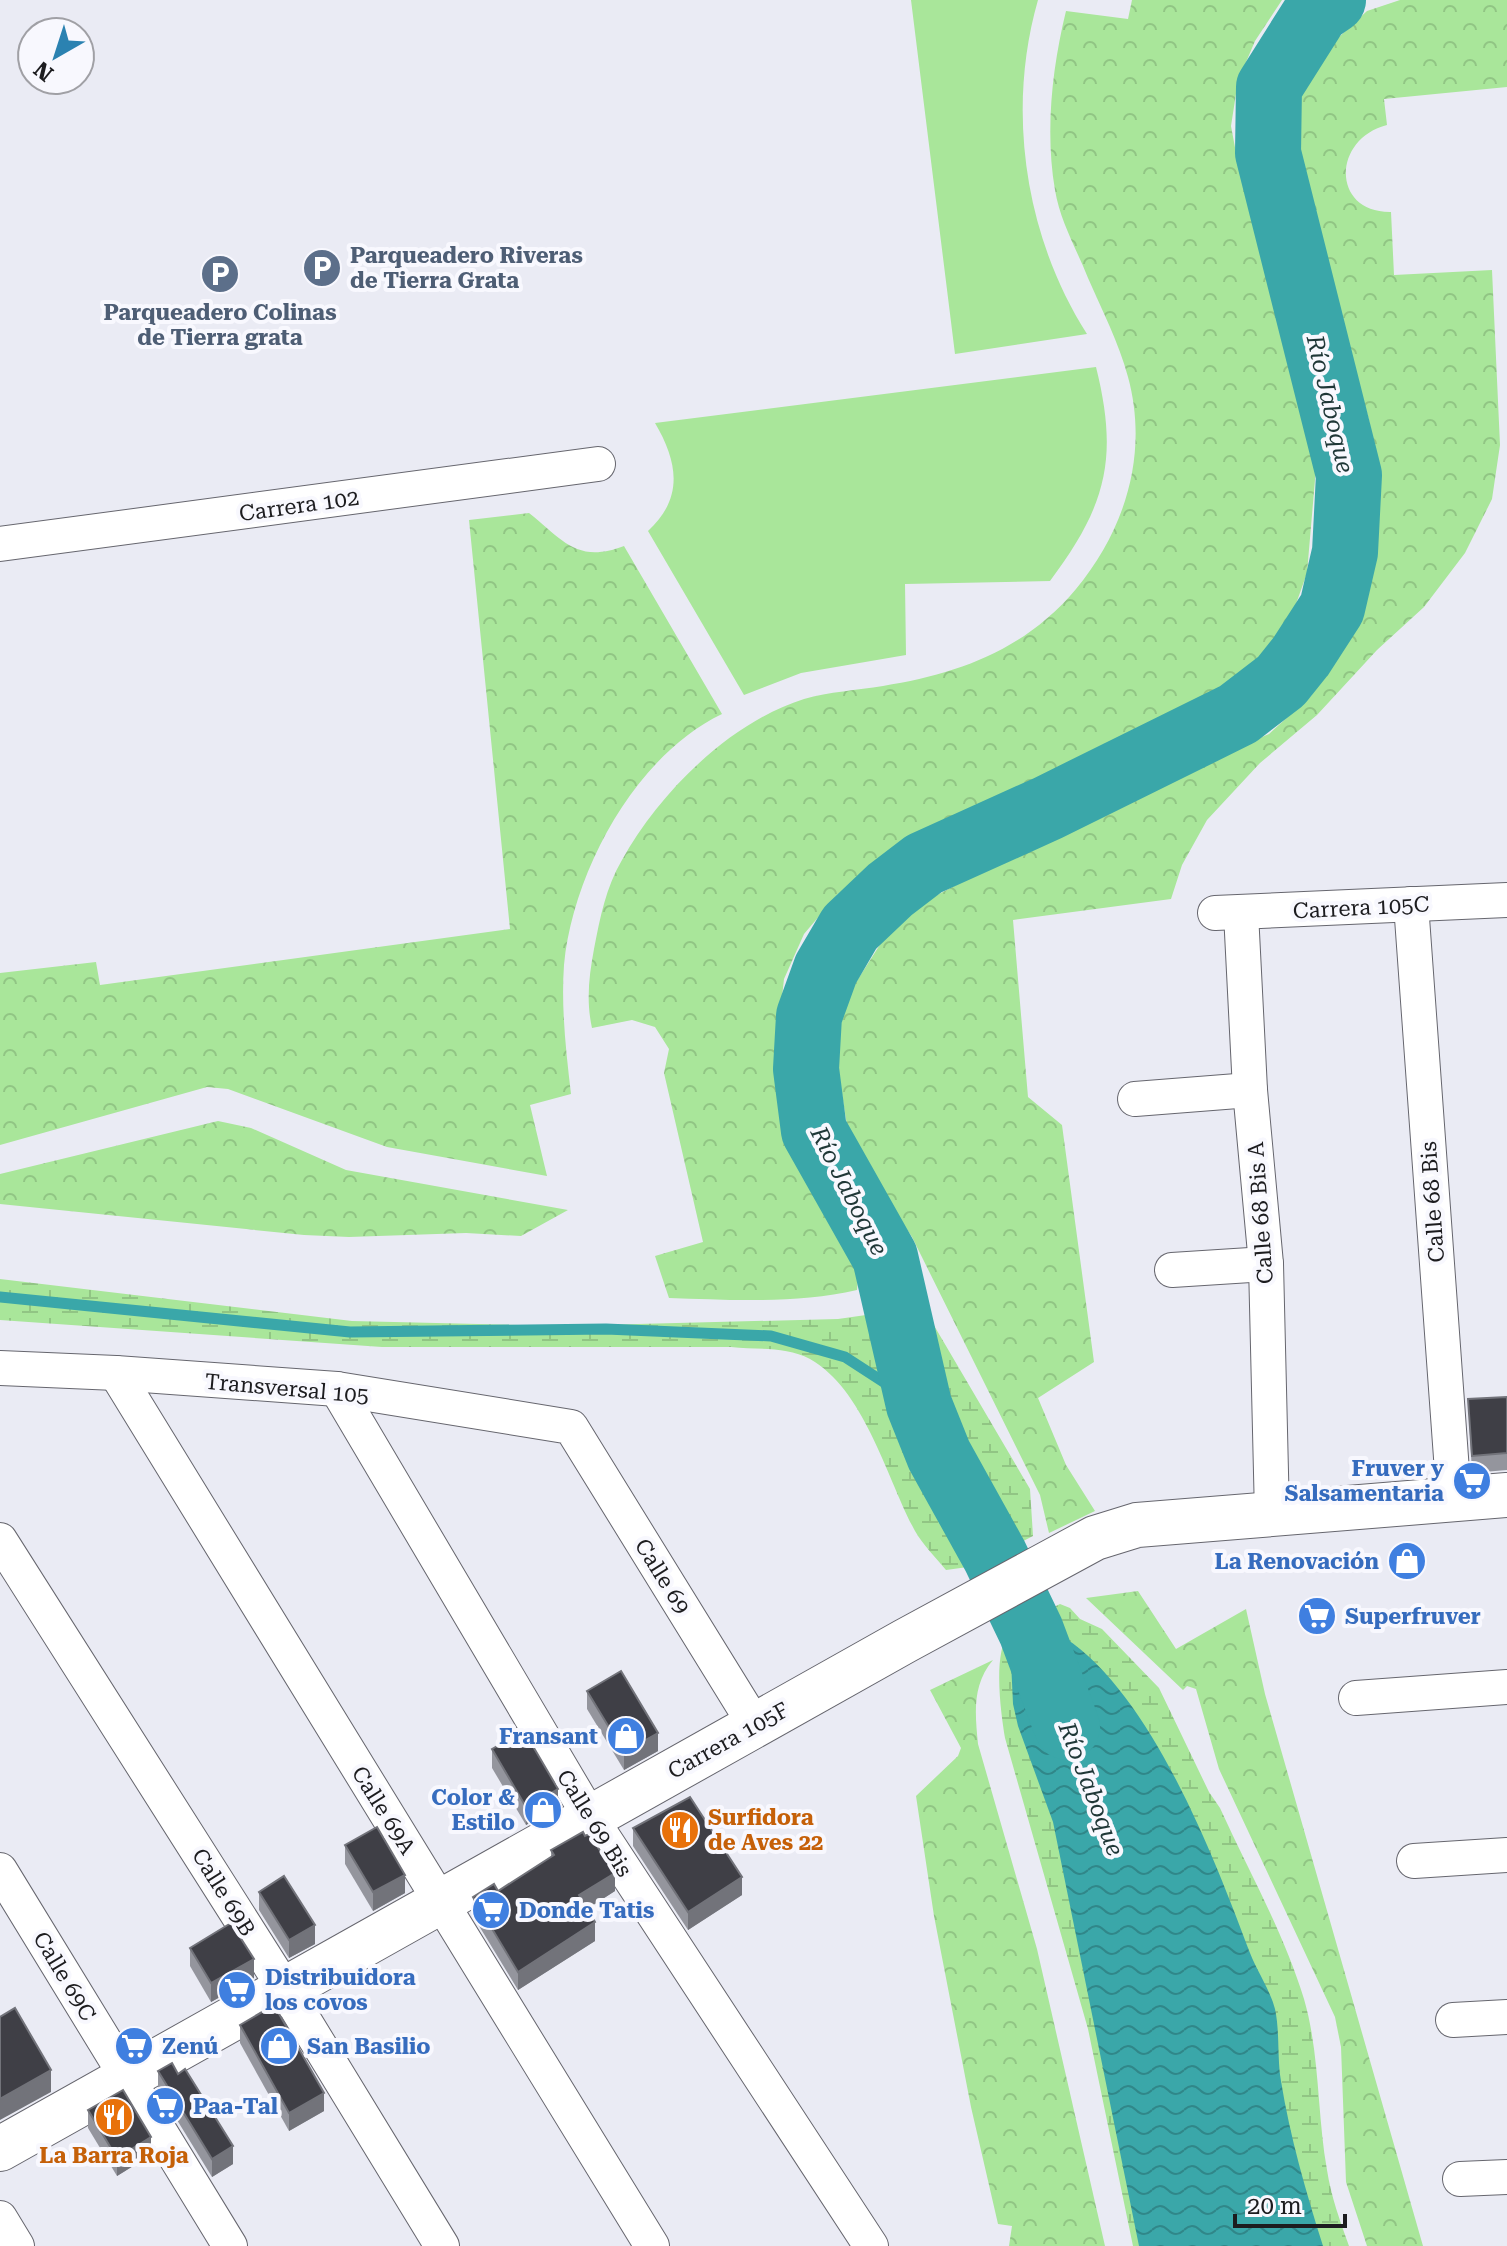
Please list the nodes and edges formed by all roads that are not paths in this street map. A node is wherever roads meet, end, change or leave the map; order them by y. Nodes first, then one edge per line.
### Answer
1 (598, 464) dead end
2 (0, 544) edge
3 (1507, 900) edge
4 (1411, 904) junction
5 (1228, 913) joint
6 (1250, 1090) junction
7 (1135, 1099) dead end
8 (1266, 1264) junction
9 (1172, 1270) dead end
10 (0, 1368) edge
11 (116, 1373) junction
12 (337, 1389) junction
13 (571, 1427) joint
14 (1507, 1495) edge
15 (1454, 1499) junction
16 (1272, 1514) junction
17 (0, 1540) edge
18 (1507, 1687) edge
19 (1356, 1698) dead end
20 (755, 1725) junction
21 (590, 1817) junction
22 (1507, 1855) edge
23 (1414, 1861) dead end
24 (0, 1870) edge
25 (440, 1902) junction
26 (285, 1989) junction
27 (1507, 2017) edge
28 (1453, 2020) dead end
29 (127, 2078) junction
30 (0, 2149) edge
31 (1507, 2177) edge
32 (1460, 2179) dead end
33 (0, 2218) edge
34 (17, 2246) edge
35 (230, 2246) edge
36 (442, 2246) edge
37 (652, 2246) edge
38 (871, 2246) edge

1 - 2 street, Carrera 102
3 - 4 street, Carrera 105C
4 - 5 street, Carrera 105C
4 - 15 street, Calle 68 Bis
5 - 6 street, Calle 68 Bis A
6 - 7 street
6 - 8 street, Calle 68 Bis A
8 - 9 street
8 - 16 street, Calle 68 Bis A
10 - 11 street, Transversal 105
11 - 12 street, Transversal 105
11 - 25 street, Calle 69A
12 - 13 street, Transversal 105
12 - 21 street, Calle 69 Bis
13 - 20 street, Calle 69
14 - 15 street, Carrera 105F
15 - 16 street, Carrera 105F
16 - 20 street, Carrera 105F
17 - 26 street, Calle 69B
18 - 19 street
20 - 21 street, Carrera 105F
21 - 25 street, Carrera 105F
21 - 38 street, Calle 69 Bis
22 - 23 street
24 - 29 street, Calle 69C
25 - 26 street, Carrera 105F
25 - 37 street, Calle 69A
26 - 29 street, Carrera 105F
26 - 36 street, Calle 69B
27 - 28 street
29 - 30 street, Carrera 105F
29 - 35 street, Calle 69C
31 - 32 street
33 - 34 street

